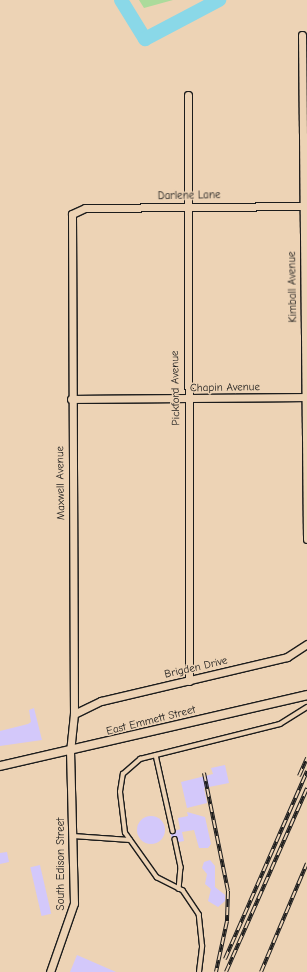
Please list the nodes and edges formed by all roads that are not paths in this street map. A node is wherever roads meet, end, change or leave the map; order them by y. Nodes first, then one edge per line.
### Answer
1 (302, 35) dead end
2 (188, 95) dead end
3 (305, 206) edge
4 (186, 207) junction
5 (72, 214) joint
6 (306, 397) edge
7 (71, 399) junction
8 (187, 400) junction
9 (307, 539) edge
10 (307, 644) edge
11 (189, 681) junction
12 (307, 695) edge
13 (307, 707) edge
14 (74, 714) junction
15 (70, 752) junction
16 (156, 755) junction
17 (0, 766) edge
18 (173, 831) dead end
19 (73, 836) junction
20 (174, 839) dead end
21 (130, 840) junction
22 (179, 889) junction
23 (50, 972) edge
24 (199, 972) edge

1 - 3 street, Kimball Avenue
2 - 4 street, Pickford Avenue
3 - 4 street, Darlene Lane
3 - 6 street, Kimball Avenue
4 - 5 street, Darlene Lane
4 - 8 street, Pickford Avenue
5 - 7 street, Maxwell Avenue
6 - 8 street, Chapin Avenue
6 - 9 street, Kimball Avenue
7 - 8 street, Chapin Avenue
7 - 14 street, Maxwell Avenue
8 - 11 street, Pickford Avenue
10 - 11 street, Brigden Drive
11 - 14 street, Brigden Drive
12 - 15 street, East Emmett Street
13 - 16 lane
14 - 15 street, Maxwell Avenue
15 - 17 street, East Emmett Street
15 - 19 street, South Edison Street
16 - 18 lane
16 - 21 lane
19 - 21 lane
19 - 23 street, South Edison Street
20 - 22 lane
21 - 22 lane
22 - 24 lane

